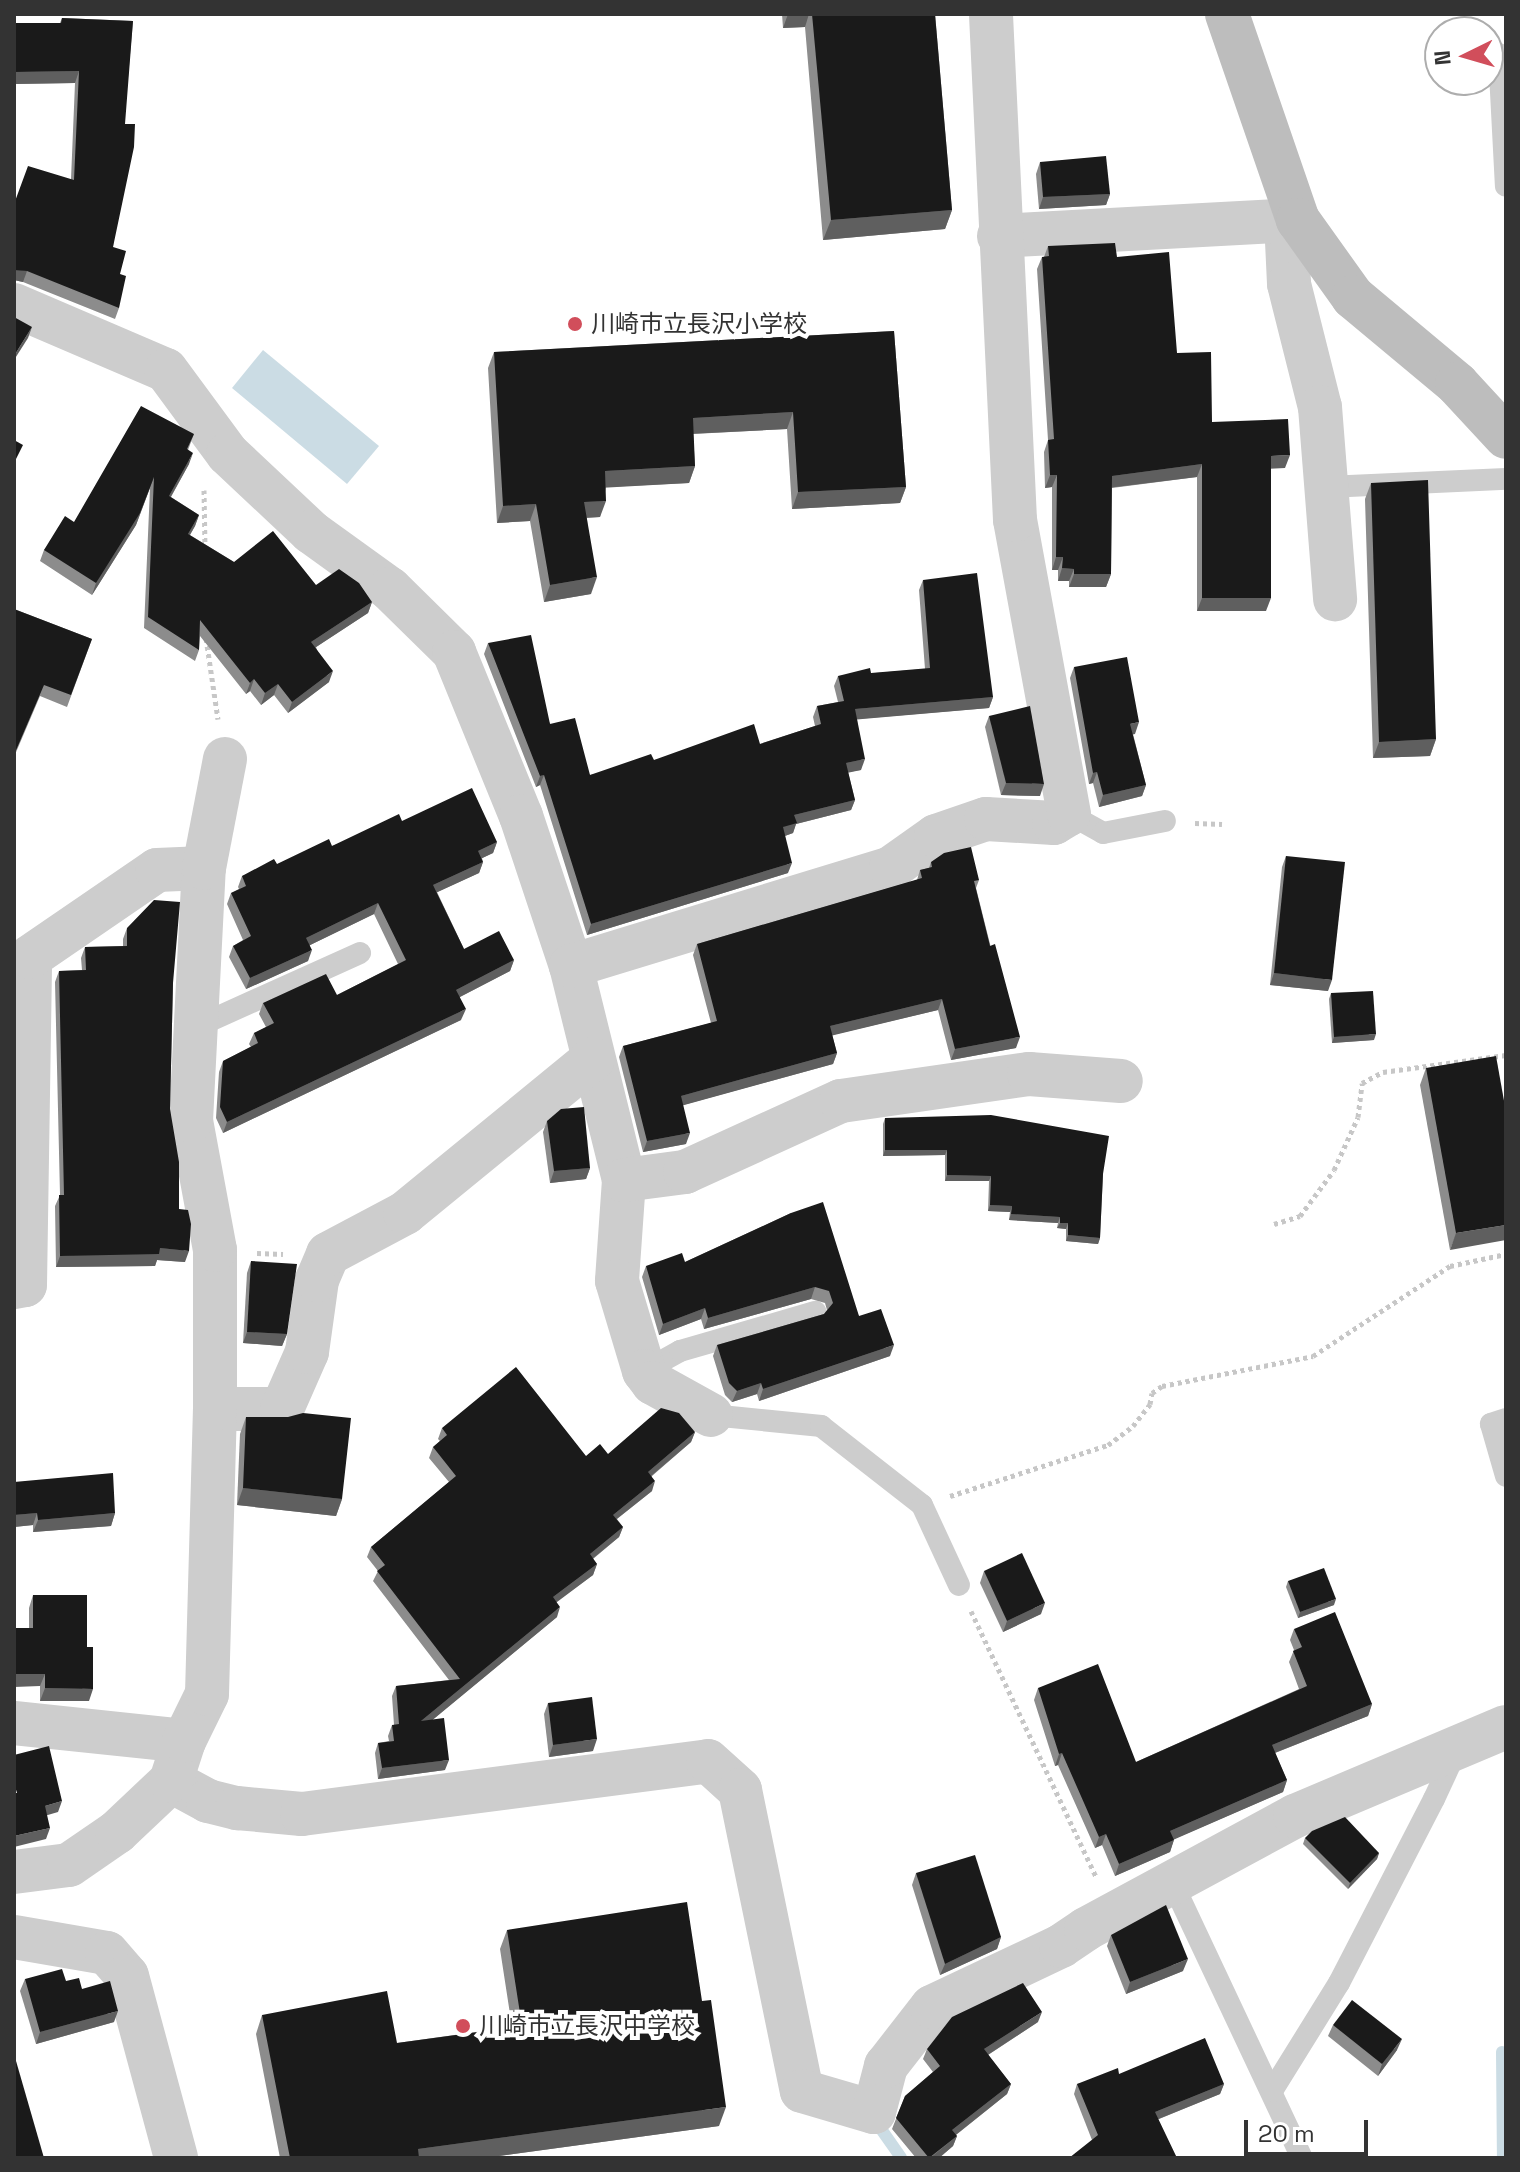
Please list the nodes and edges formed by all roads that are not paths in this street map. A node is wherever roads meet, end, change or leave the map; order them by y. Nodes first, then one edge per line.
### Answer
1 (991, 14) edge
2 (1227, 14) edge
3 (1501, 96) edge
4 (1506, 186) edge
5 (1292, 220) junction
6 (999, 236) junction
7 (14, 305) edge
8 (1506, 437) edge
9 (1506, 479) edge
10 (1327, 487) junction
11 (1335, 599) dead end
12 (225, 759) road end
13 (1069, 814) junction
14 (1165, 821) dead end
15 (204, 868) junction
16 (360, 953) dead end
17 (571, 966) junction
18 (196, 1027) junction
19 (593, 1059) junction
20 (1121, 1081) dead end
21 (624, 1180) junction
22 (14, 1287) edge
23 (815, 1312) dead end
24 (644, 1371) junction
25 (215, 1409) junction
26 (711, 1415) joint
27 (1506, 1419) edge
28 (1506, 1476) edge
29 (959, 1585) road end
30 (14, 1723) edge
31 (1506, 1727) edge
32 (1450, 1750) junction
33 (178, 1761) junction
34 (14, 1872) edge
35 (1173, 1884) junction
36 (14, 1937) edge
37 (1272, 2091) junction
38 (176, 2158) edge
39 (1302, 2158) edge

1 - 6 street
2 - 5 street
3 - 4 lane
5 - 6 street
5 - 8 street
5 - 10 street
6 - 13 street
7 - 17 street
9 - 10 lane
10 - 11 street
12 - 15 street
13 - 14 lane
13 - 17 street
15 - 18 street
15 - 22 street
16 - 18 lane
17 - 19 street
18 - 25 street
19 - 21 street
19 - 25 street
20 - 21 street
21 - 24 street
23 - 24 lane
24 - 26 street
25 - 33 street
26 - 29 lane
27 - 28 lane
30 - 33 street
31 - 32 street
32 - 35 street
32 - 37 lane
33 - 34 street
33 - 35 street
35 - 37 lane
36 - 38 street
37 - 39 lane

